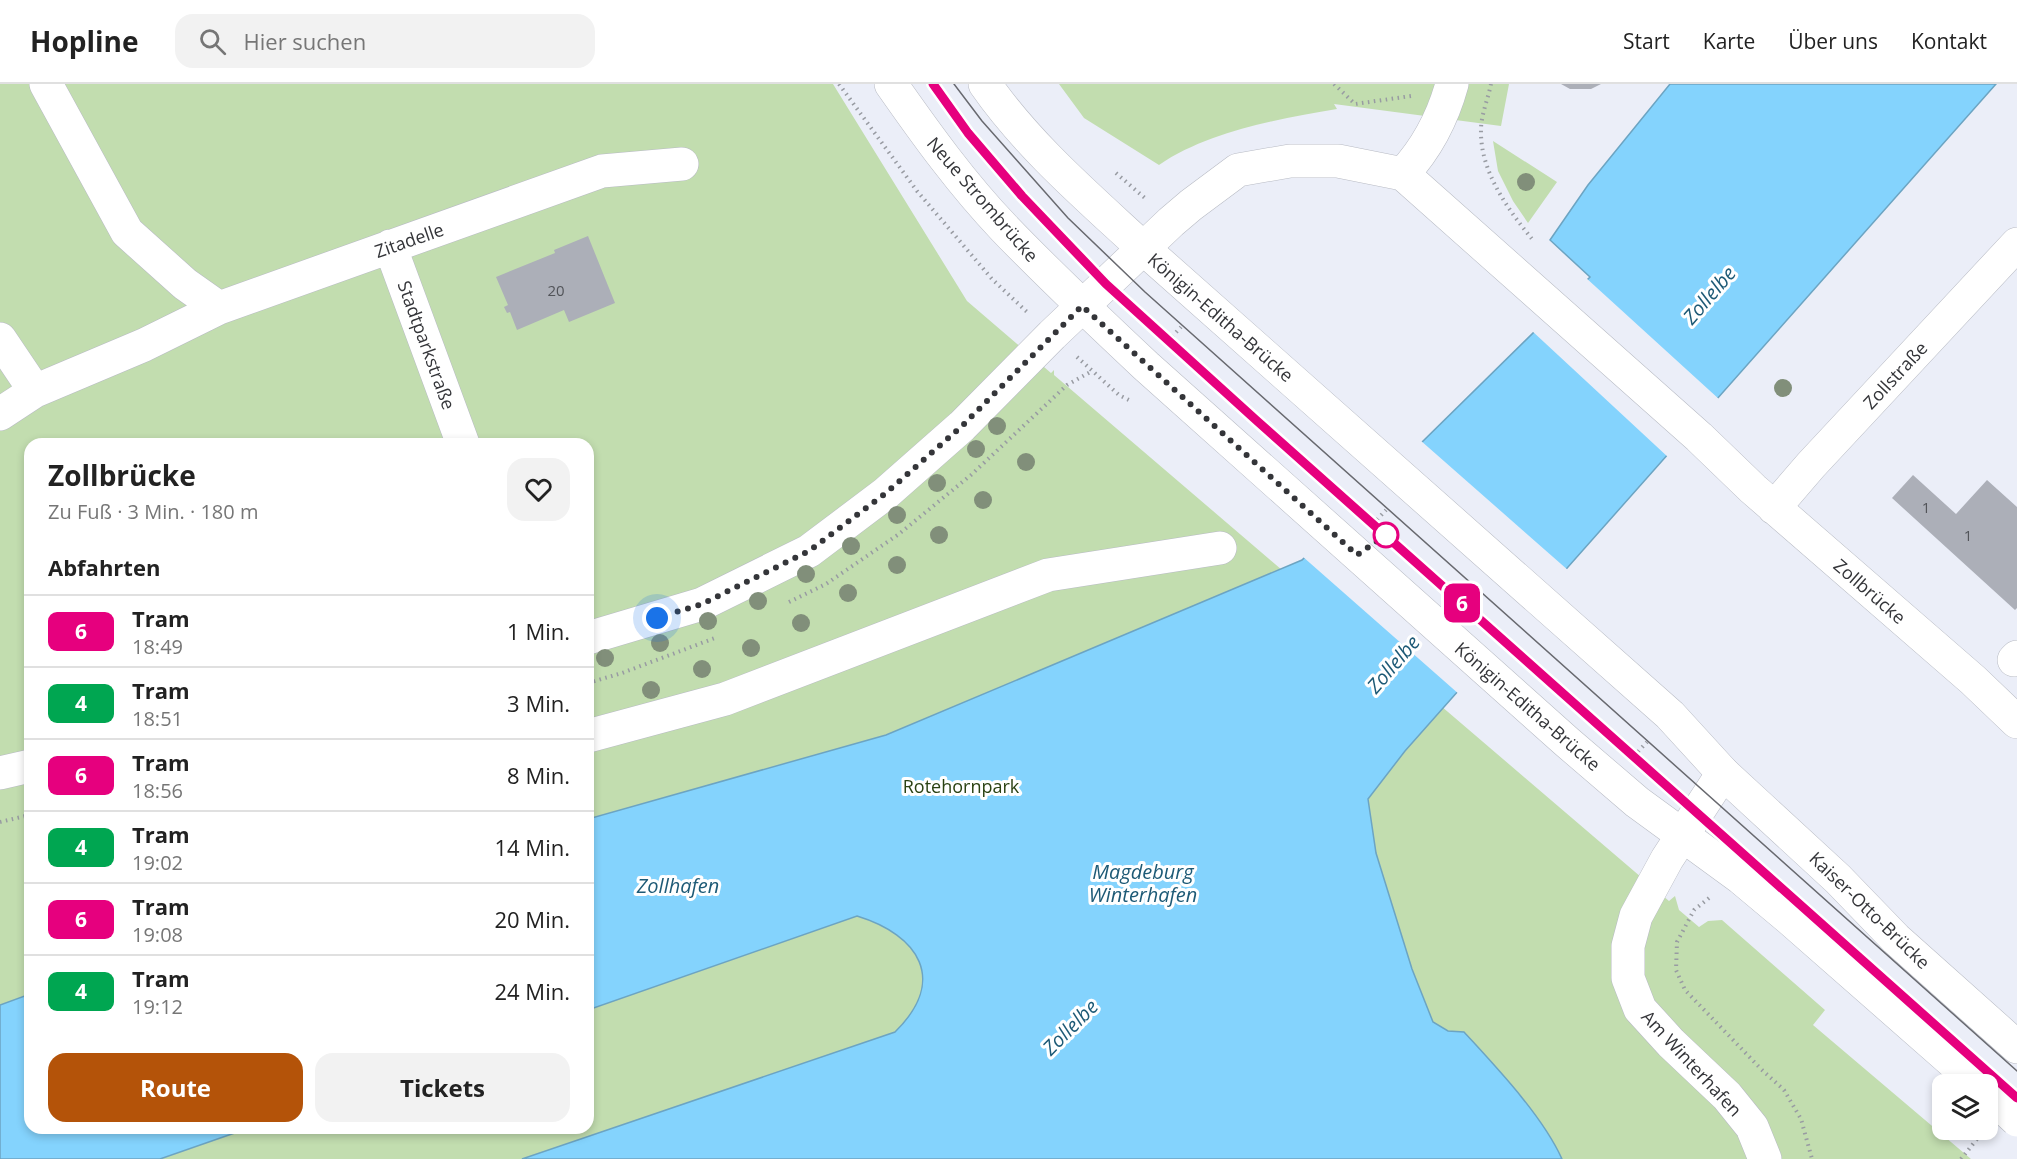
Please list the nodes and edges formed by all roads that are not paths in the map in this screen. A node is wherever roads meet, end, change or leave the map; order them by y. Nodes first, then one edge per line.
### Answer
1 (46, 84) edge
2 (891, 84) edge
3 (985, 84) edge
4 (1452, 84) edge
5 (682, 164) dead end
6 (1403, 174) junction
7 (2017, 244) edge
8 (390, 246) junction
9 (1144, 249) junction
10 (1082, 306) junction
11 (219, 308) junction
12 (0, 339) edge
13 (35, 391) junction
14 (0, 414) edge
15 (461, 438) edge
16 (1774, 508) junction
17 (1220, 548) dead end
18 (594, 636) edge
19 (2017, 722) edge
20 (594, 734) edge
21 (24, 767) edge
22 (0, 773) edge
23 (1723, 773) junction
24 (1683, 835) junction
25 (2017, 1047) edge
26 (1967, 1074) edge
27 (1998, 1102) edge
28 (2017, 1120) edge
29 (1765, 1159) edge

1 - 11 street
2 - 10 street, Neue Strombrücke
3 - 9 street
4 - 6 street
5 - 8 street, Zitadelle
6 - 9 street
6 - 16 street, Zollbrücke
7 - 16 street, Zollstraße
8 - 11 street, Zitadelle
8 - 15 street, Stadtparkstraße
9 - 10 street
9 - 23 street, Königin-Editha-Brücke
10 - 18 street
10 - 24 street, Königin-Editha-Brücke
11 - 13 street, Zitadelle
12 - 13 street
13 - 14 street, Zitadelle
16 - 19 street, Zollbrücke
17 - 20 street
21 - 22 street
23 - 24 street, Am Winterhafen
23 - 25 street, Kaiser-Otto-Brücke
24 - 26 street
24 - 29 street, Am Winterhafen
27 - 28 street, bridge

